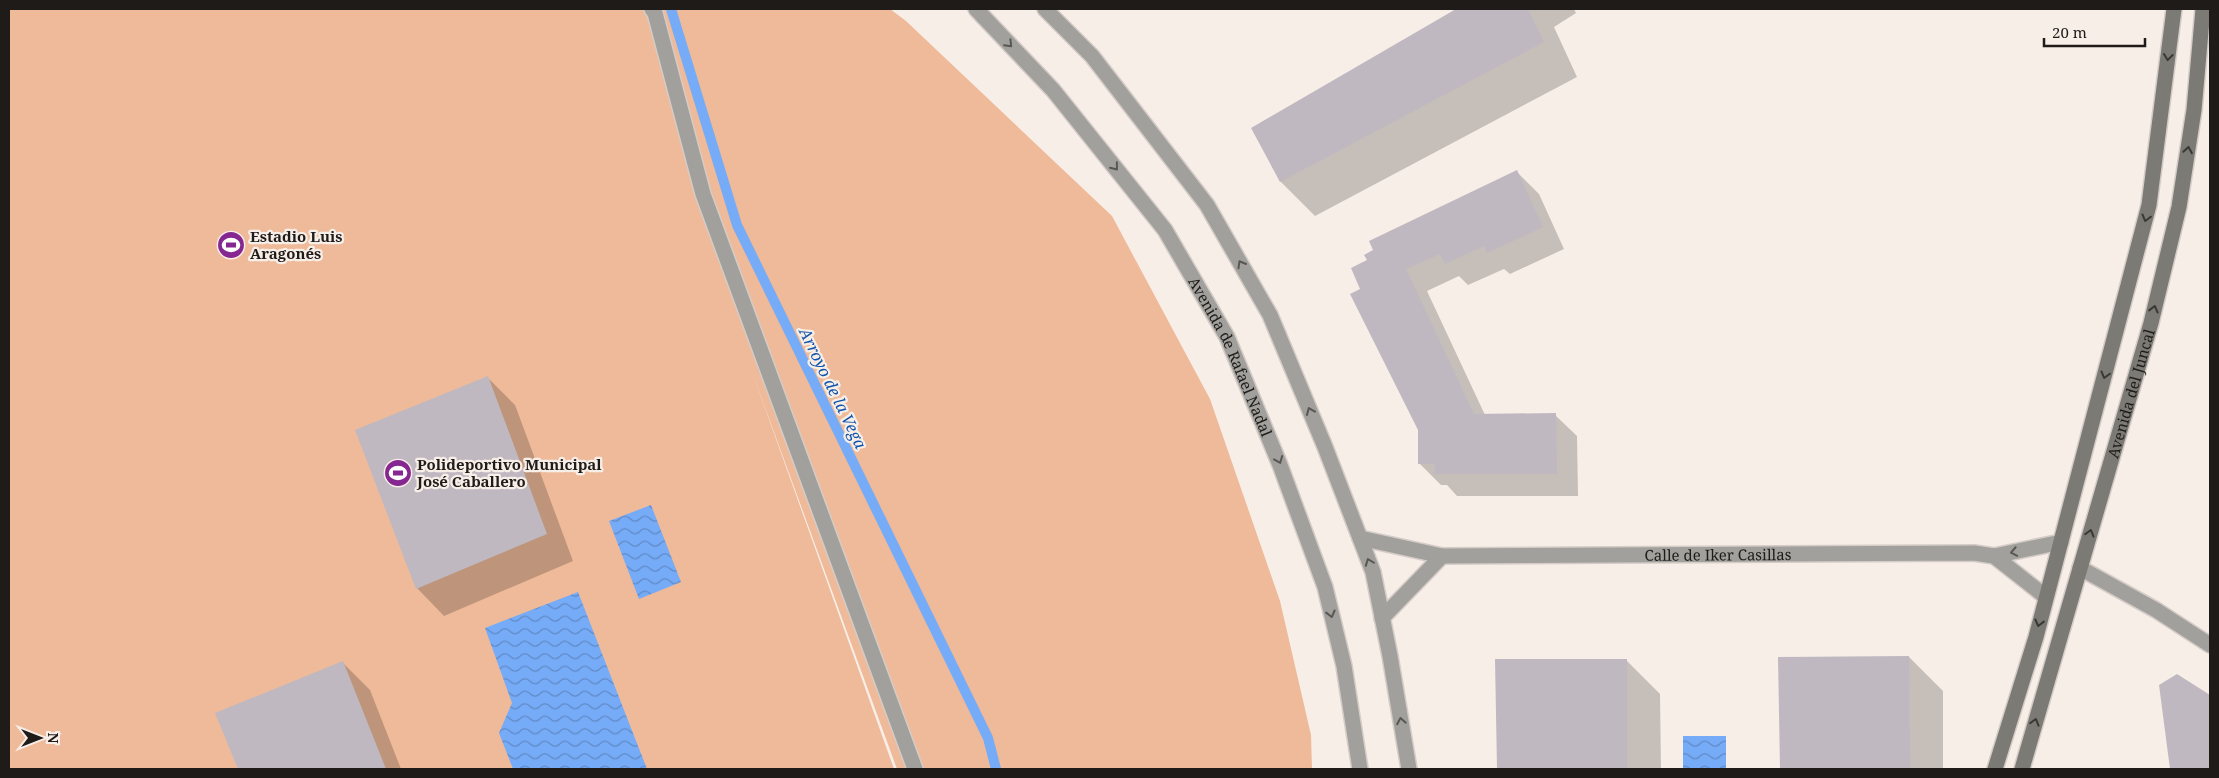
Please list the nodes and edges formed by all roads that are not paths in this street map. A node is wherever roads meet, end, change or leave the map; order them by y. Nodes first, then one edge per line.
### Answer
1 (652, 9) edge
2 (976, 9) edge
3 (1045, 9) edge
4 (2174, 9) edge
5 (2203, 9) edge
6 (1360, 538) junction
7 (2061, 542) junction
8 (1442, 556) junction
9 (1994, 556) junction
10 (2080, 568) junction
11 (2046, 597) junction
12 (1382, 618) junction
13 (2210, 645) edge
14 (915, 769) edge
15 (1360, 769) edge
16 (1409, 769) edge
17 (1995, 769) edge
18 (2022, 769) edge

1 - 14 street
2 -> 15 street, Avenida de Rafael Nadal
6 -> 3 street
4 -> 7 street
10 -> 5 street, Avenida del Juncal
6 - 8 street, Calle de Iker Casillas
12 -> 6 street
7 -> 9 street, Calle de Iker Casillas
7 - 11 street
8 - 9 street, Calle de Iker Casillas
8 - 12 street
9 - 11 street
10 - 13 street
18 -> 10 street, Avenida del Juncal
11 -> 17 street
16 -> 12 street

